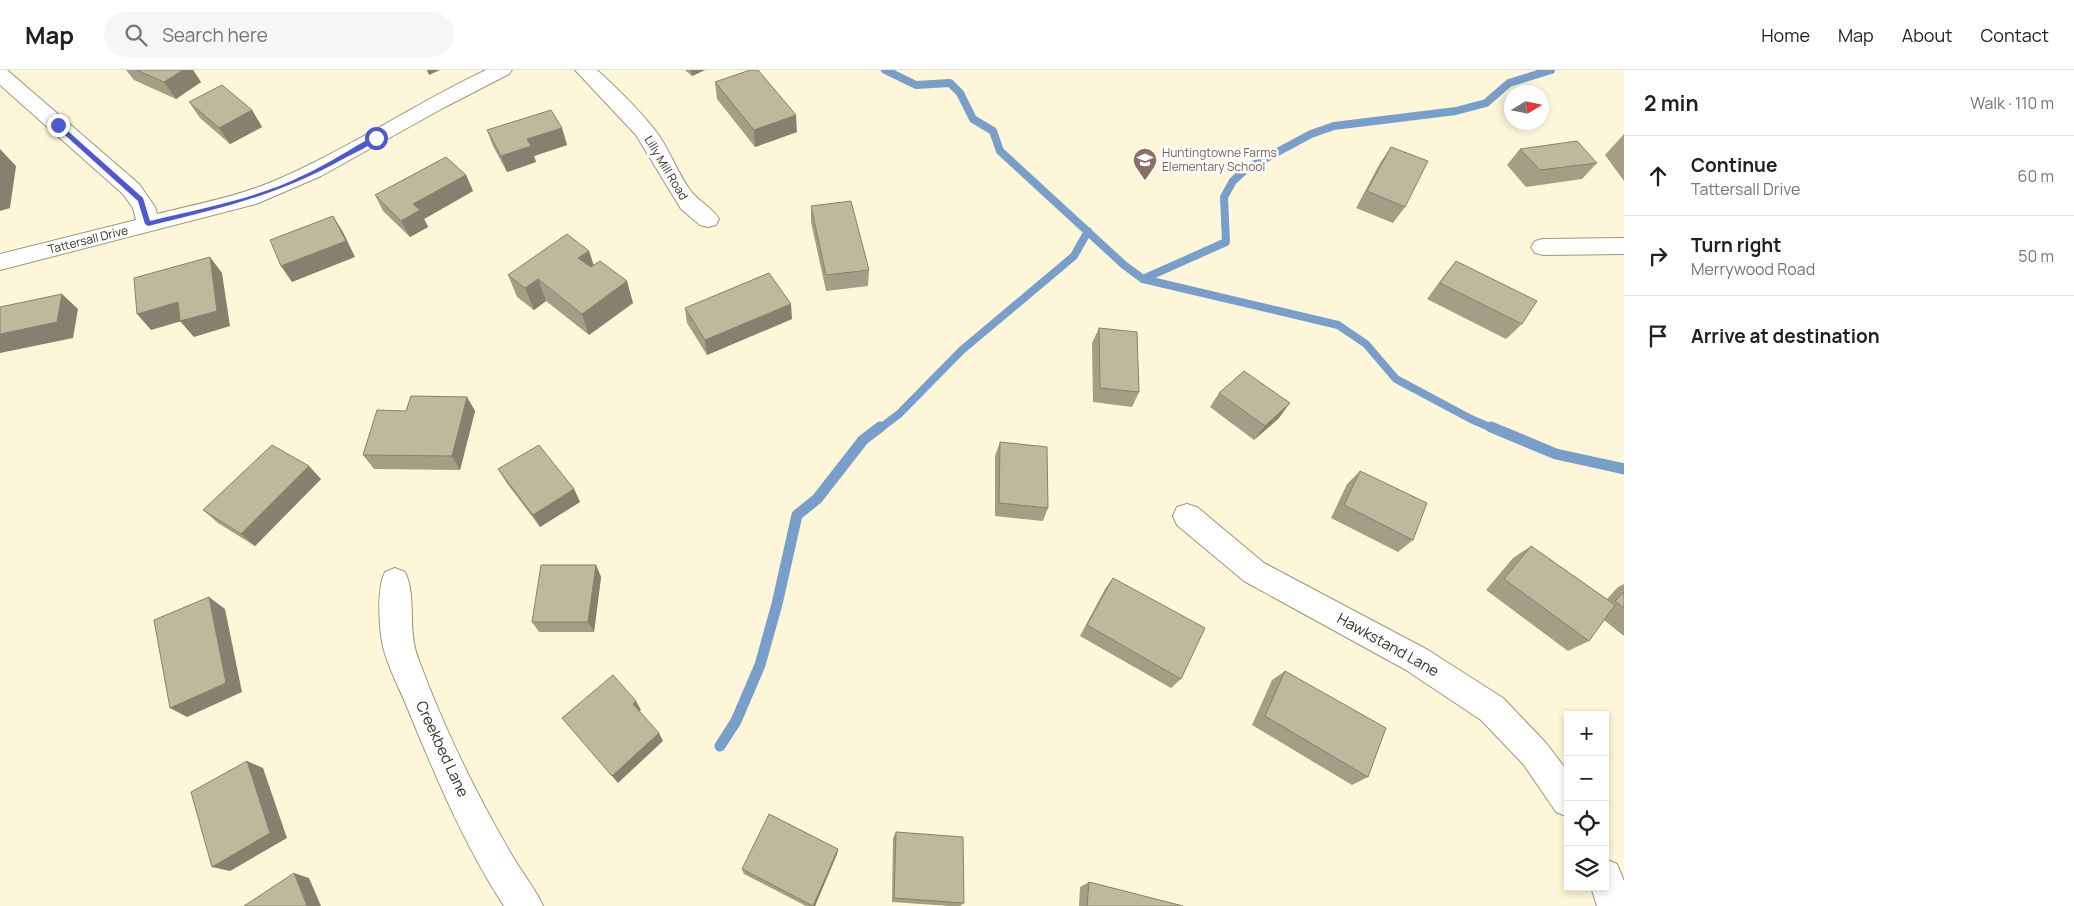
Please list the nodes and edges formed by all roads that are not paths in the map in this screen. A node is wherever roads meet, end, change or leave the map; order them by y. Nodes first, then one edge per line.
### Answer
1 (502, 70) edge
2 (585, 70) edge
3 (0, 74) edge
4 (708, 219) dead end
5 (148, 224) junction
6 (1624, 246) edge
7 (1543, 247) dead end
8 (0, 262) edge
9 (1187, 516) dead end
10 (395, 580) dead end
11 (1564, 794) edge
12 (1609, 888) edge
13 (525, 906) edge
14 (1615, 906) edge

1 - 5 street, Tattersall Drive
2 - 4 street, Lilly Mill Road
3 - 5 street
5 - 8 street, Tattersall Drive
6 - 7 street
9 - 11 street, Hawkstand Lane
10 - 13 street, Creekbed Lane
12 - 14 street

